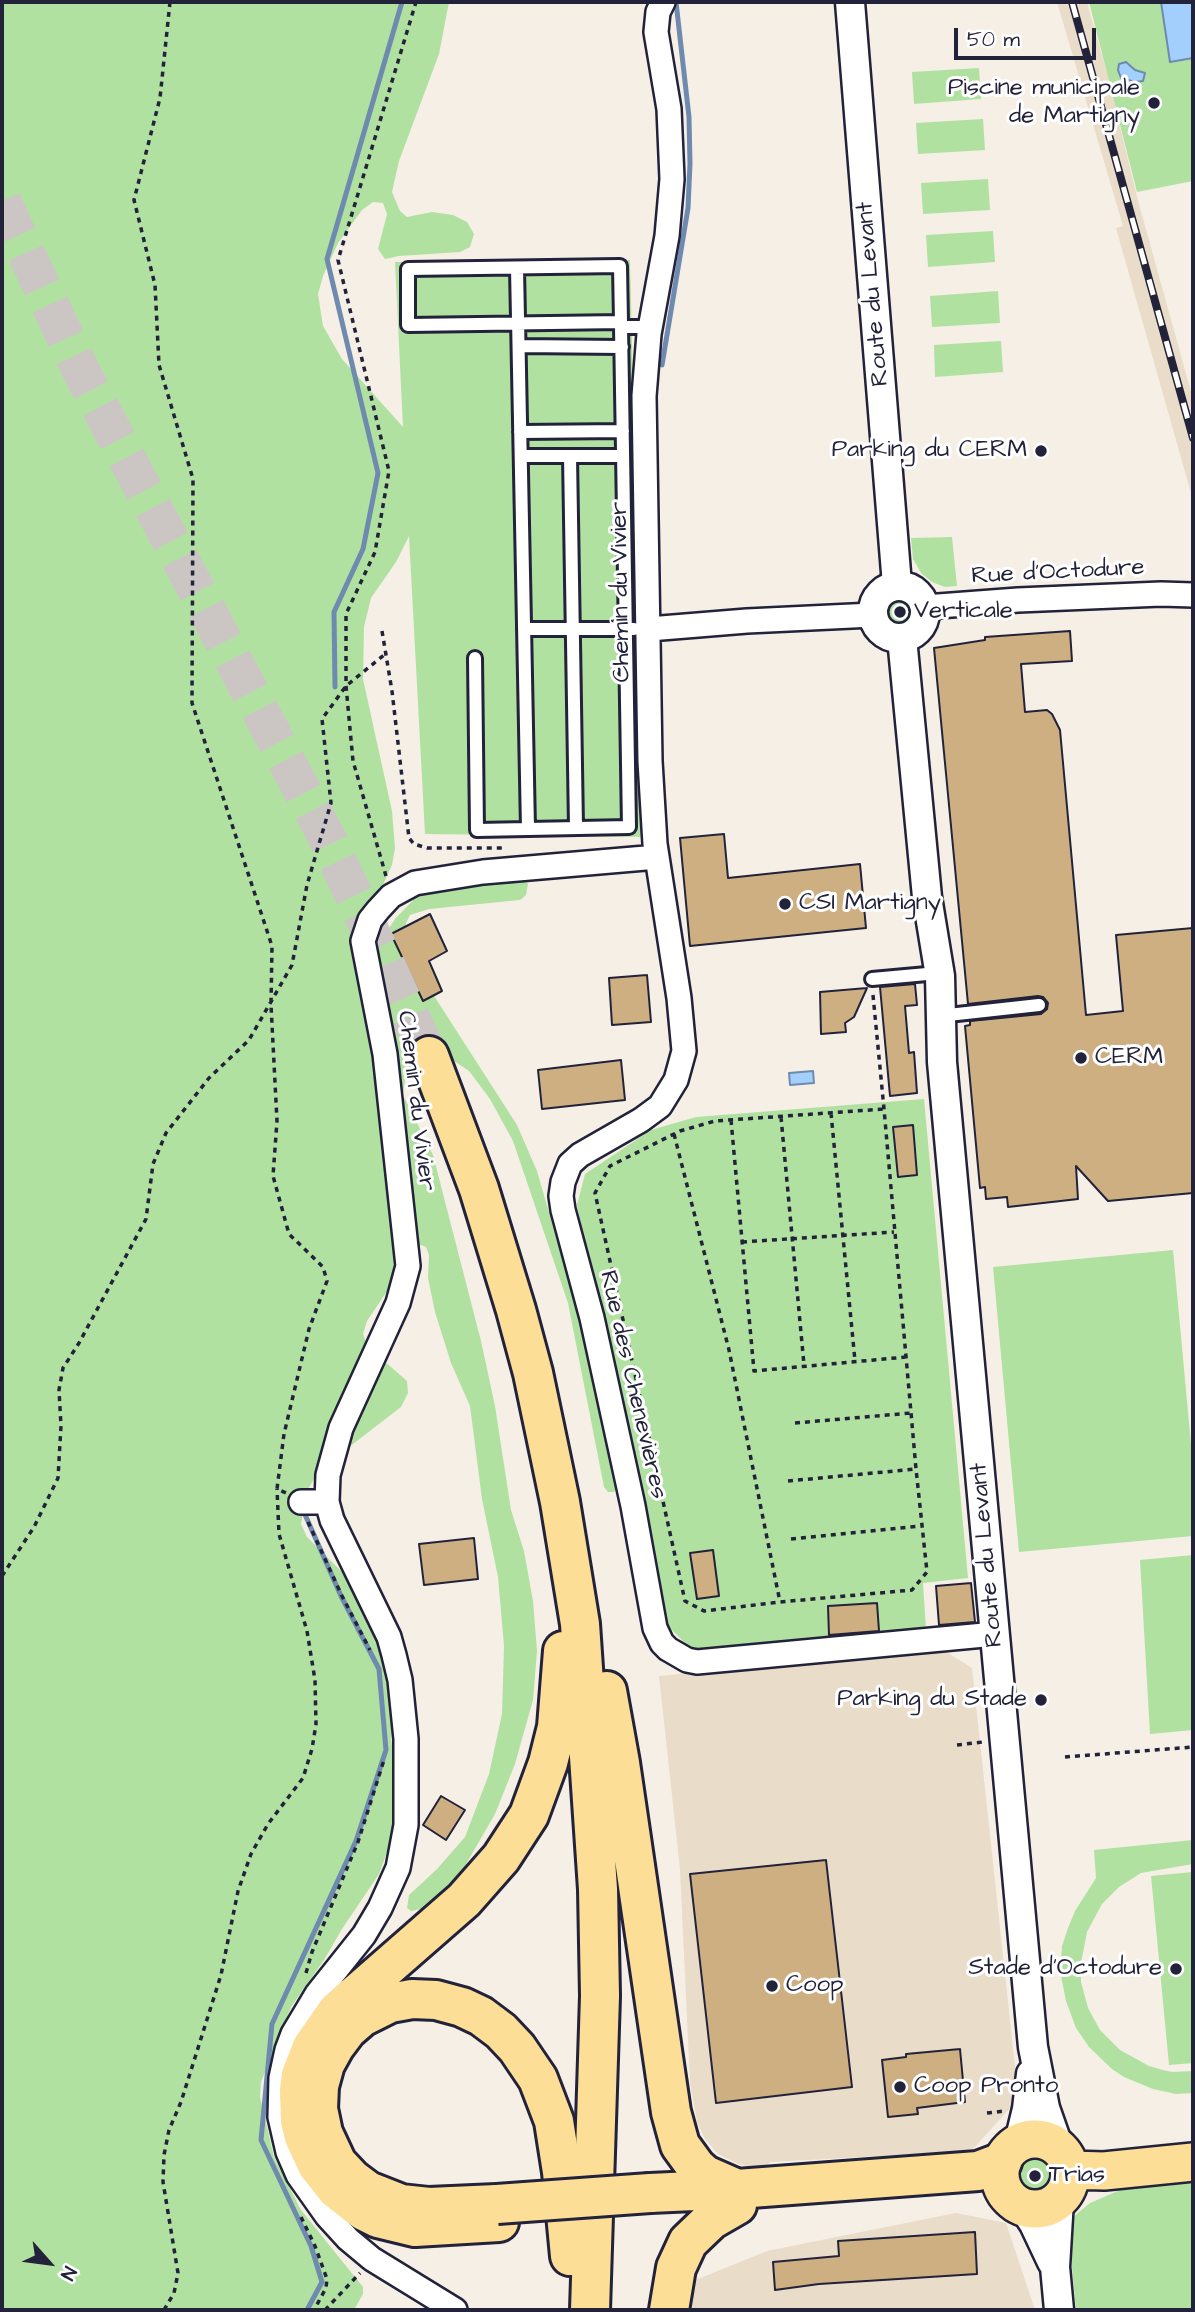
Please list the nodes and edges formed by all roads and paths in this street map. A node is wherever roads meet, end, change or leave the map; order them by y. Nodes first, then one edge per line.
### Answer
1 (170, 2) edge
2 (416, 2) edge
3 (663, 2) edge
4 (850, 2) edge
5 (517, 268) junction
6 (518, 323) junction
7 (621, 325) junction
8 (651, 327) junction
9 (519, 346) junction
10 (622, 347) junction
11 (623, 431) junction
12 (520, 432) junction
13 (521, 456) junction
14 (570, 456) junction
15 (623, 456) junction
16 (897, 585) junction
17 (1193, 596) edge
18 (925, 607) junction
19 (873, 615) junction
20 (524, 629) junction
21 (637, 629) junction
22 (572, 630) junction
23 (382, 631) dead end
24 (902, 638) junction
25 (384, 655) junction
26 (475, 658) dead end
27 (346, 686) junction
28 (392, 691) dead end
29 (576, 827) junction
30 (528, 828) junction
31 (657, 856) junction
32 (391, 895) junction
33 (927, 897) junction
34 (927, 974) junction
35 (872, 979) joint
36 (271, 1005) junction
37 (1040, 1005) dead end
38 (937, 1016) junction
39 (429, 1056) tunnel mouth
40 (884, 1109) junction
41 (831, 1113) junction
42 (781, 1116) junction
43 (731, 1120) junction
44 (674, 1134) junction
45 (895, 1232) junction
46 (843, 1234) junction
47 (792, 1239) junction
48 (742, 1242) junction
49 (906, 1357) junction
50 (855, 1361) junction
51 (804, 1366) junction
52 (911, 1413) junction
53 (795, 1423) dead end
54 (916, 1469) junction
55 (788, 1481) dead end
56 (277, 1489) junction
57 (301, 1502) junction
58 (327, 1502) junction
59 (561, 1502) junction
60 (922, 1526) junction
61 (791, 1539) dead end
62 (2, 1576) edge
63 (780, 1602) junction
64 (995, 1634) junction
65 (373, 1656) dead end
66 (989, 1741) dead end
67 (957, 1745) dead end
68 (1193, 1747) edge
69 (387, 1750) dead end
70 (1065, 1757) dead end
71 (590, 1783) junction
72 (306, 1974) dead end
73 (1033, 2047) junction
74 (1193, 2162) edge
75 (1063, 2173) junction
76 (1012, 2176) junction
77 (737, 2197) junction
78 (298, 2212) dead end
79 (498, 2213) junction
80 (570, 2256) junction
81 (372, 2259) junction
82 (1055, 2267) junction
83 (164, 2310) edge
84 (314, 2310) edge
85 (325, 2310) edge
86 (455, 2310) edge
87 (569, 2310) edge
88 (590, 2310) edge
89 (669, 2310) edge
90 (1059, 2310) edge

1 - 36 path
2 - 27 path
3 - 8 street, Chemin du Vivier
4 - 16 street, Route du Levant
5 - 6 lane
5 - 6 lane
5 - 7 lane
6 - 7 lane
6 - 9 lane
7 - 8 lane
7 - 10 lane
8 - 21 street, Chemin du Vivier
9 - 10 lane
9 - 12 lane
10 - 11 lane
11 - 12 lane
11 - 15 lane
12 - 13 lane
13 - 14 lane
13 - 20 lane
14 - 15 lane
14 - 22 lane
15 - 21 lane
16 - 18 street
16 - 19 street
17 - 18 street, Rue d'Octodure
18 - 24 street
19 - 21 street
19 - 24 street
20 - 22 lane
20 - 30 lane
21 - 22 lane
21 - 29 lane
21 - 31 street, Chemin du Vivier
22 - 29 lane
23 - 25 path
24 - 33 street, Route du Levant
25 - 27 path
25 - 28 path
26 - 30 lane
27 - 32 path
27 - 36 path
29 - 30 lane
31 - 32 street, Chemin du Vivier
31 - 64 street, Rue des Chenevières
32 - 58 street, Chemin du Vivier
33 - 34 street, Route du Levant
33 - 38 street, Route du Levant
34 - 35 lane
34 - 38 street, Route du Levant
35 - 40 path
36 - 56 path
36 - 62 path
37 - 38 lane
38 - 64 street, Route du Levant
39 - 59 highway
40 - 41 path
40 - 45 path
41 - 42 path
41 - 46 path
42 - 43 path
42 - 47 path
43 - 44 path
43 - 48 path
44 - 63 path
44 - 63 path
45 - 46 path
45 - 49 path
46 - 47 path
46 - 50 path
47 - 48 path
47 - 51 path
48 - 51 path
49 - 50 path
49 - 52 path
50 - 51 path
52 - 53 path
52 - 54 path
54 - 55 path
54 - 60 path
56 - 57 path
56 - 83 path
57 - 58 street
57 - 65 path
58 - 81 street, Chemin du Vivier
59 - 71 highway
59 - 77 highway
59 - 79 highway
60 - 61 path
60 - 63 path
64 - 73 street, Route du Levant
66 - 67 path
68 - 70 path
69 - 72 path
71 - 80 highway
71 - 88 highway
73 - 75 street, Route du Levant
73 - 76 street, Route du Levant
74 - 75 main road
75 - 76 main road
75 - 76 main road
75 - 82 street
76 - 77 highway
76 - 82 street
77 - 79 highway, bridge
77 - 89 highway
78 - 84 path
79 - 80 highway
80 - 87 highway
81 - 85 path
81 - 86 street, Chemin du Vivier
82 - 90 street

